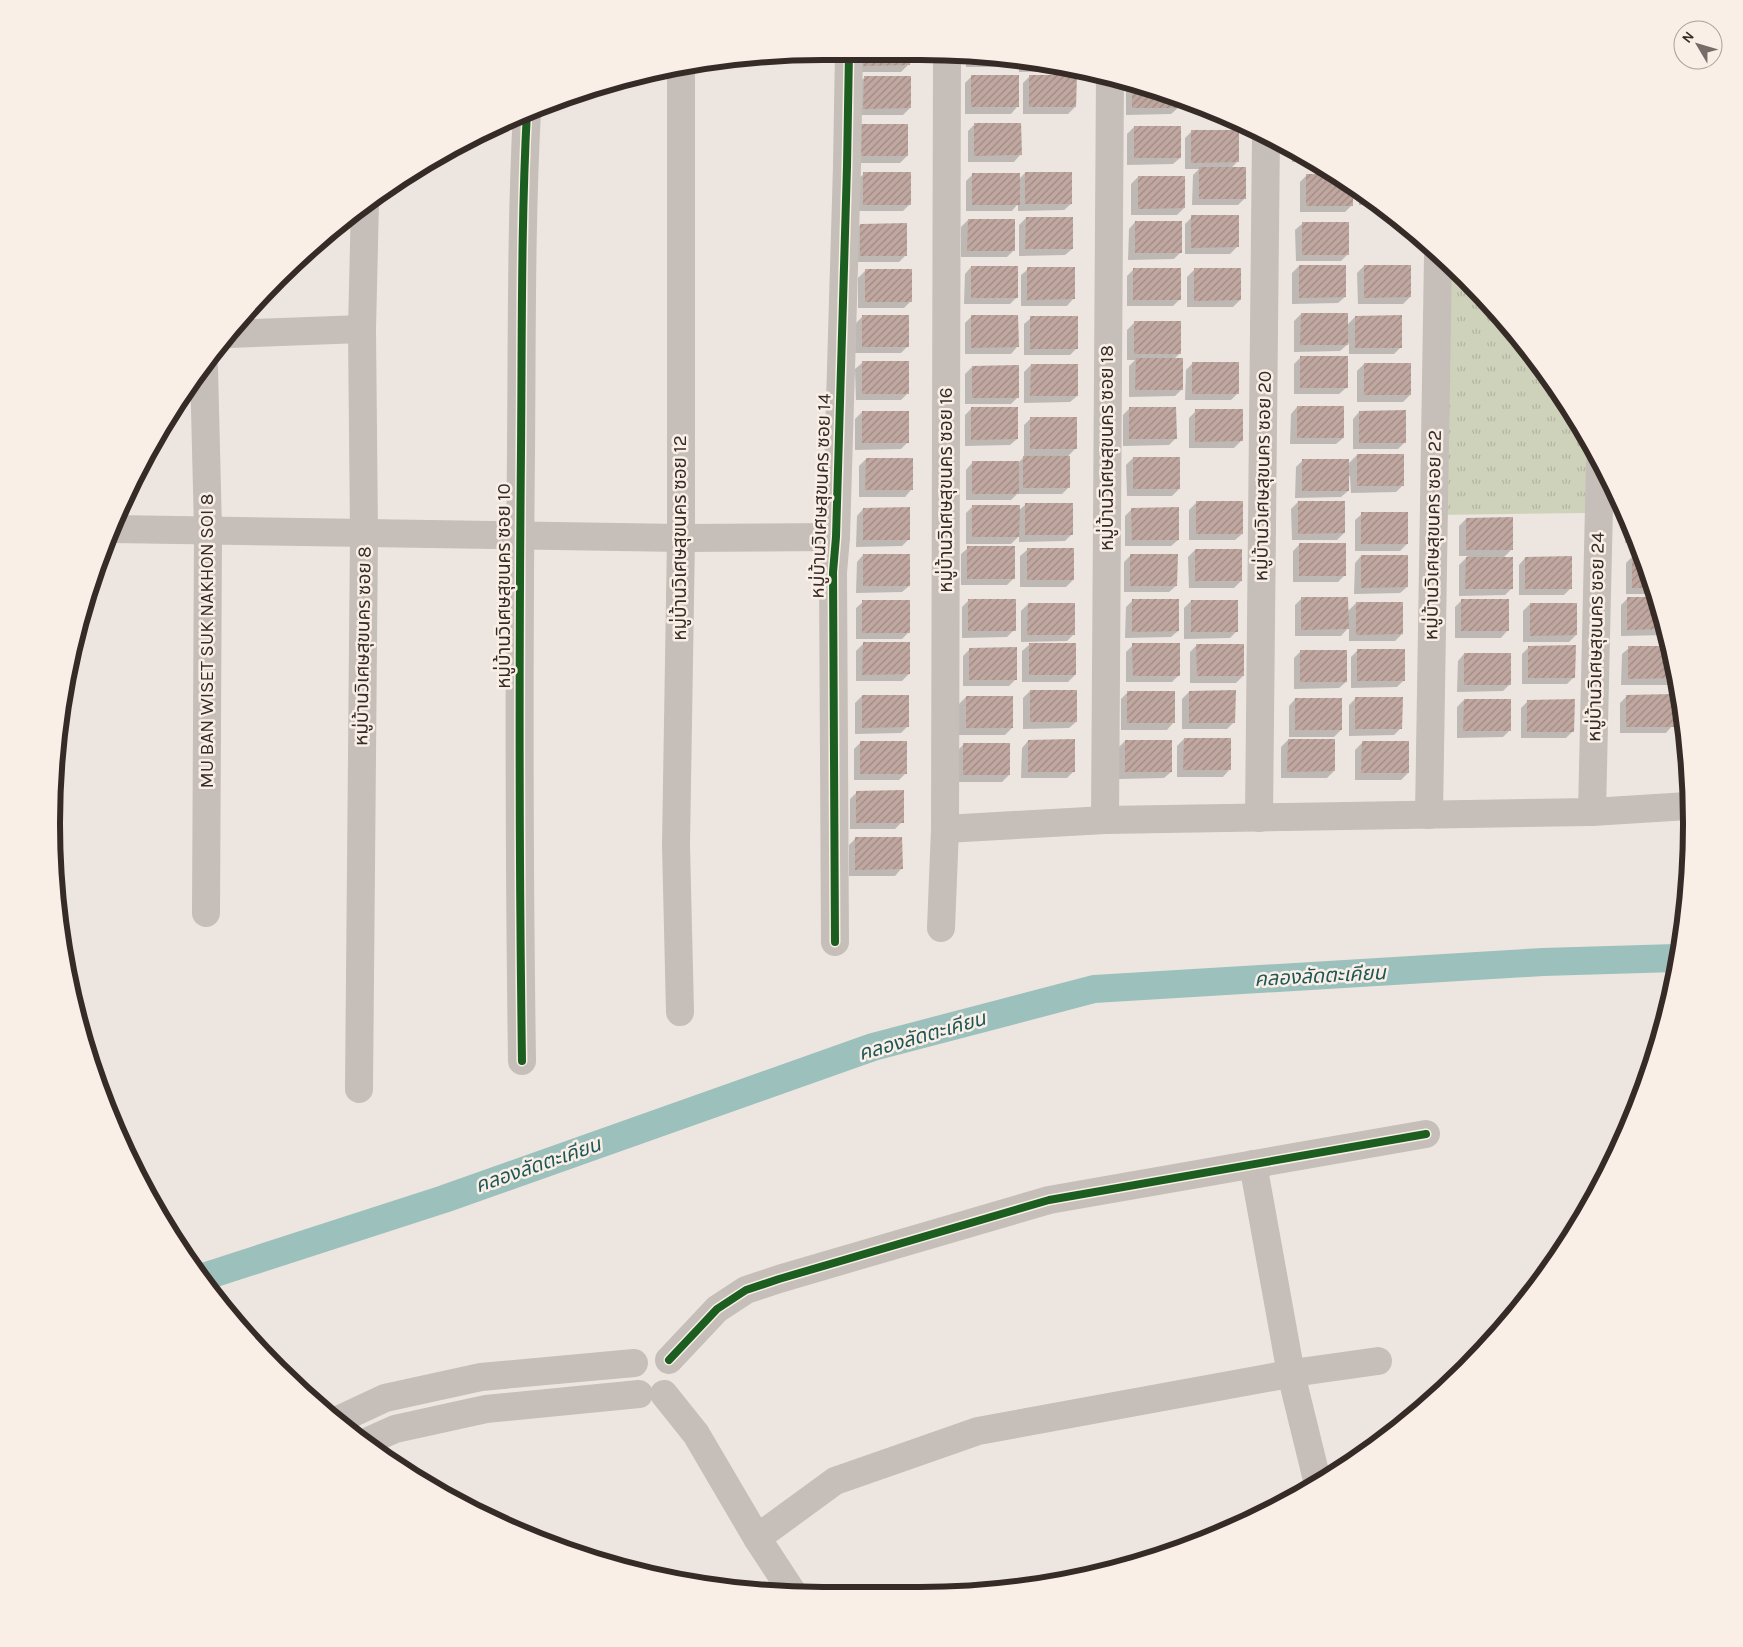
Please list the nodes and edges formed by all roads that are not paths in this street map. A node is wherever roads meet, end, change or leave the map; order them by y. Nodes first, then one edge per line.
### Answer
1 (849, 60) edge
2 (947, 61) edge
3 (681, 74) edge
4 (1110, 84) edge
5 (527, 120) edge
6 (1266, 144) edge
7 (365, 214) edge
8 (1438, 263) edge
9 (362, 329) junction
10 (238, 334) edge
11 (204, 378) edge
12 (1600, 478) edge
13 (119, 529) edge
14 (208, 530) junction
15 (364, 533) junction
16 (520, 534) junction
17 (836, 537) junction
18 (681, 538) junction
19 (1682, 806) edge
20 (1592, 812) junction
21 (1429, 815) junction
22 (1259, 818) junction
23 (1104, 820) junction
24 (945, 829) junction
25 (206, 913) dead end
26 (941, 928) dead end
27 (836, 942) dead end
28 (680, 1012) dead end
29 (522, 1061) dead end
30 (359, 1089) dead end
31 (1426, 1134) dead end
32 (1253, 1164) junction
33 (669, 1360) junction
34 (1378, 1361) dead end
35 (634, 1363) junction
36 (554, 1370) junction
37 (1291, 1374) junction
38 (404, 1393) junction
39 (652, 1394) junction
40 (553, 1403) junction
41 (344, 1417) edge
42 (414, 1424) junction
43 (373, 1439) edge
44 (1316, 1476) edge
45 (757, 1538) junction
46 (787, 1586) edge

1 - 17 street, หมู่บ้านวิเศษสุขนคร ซอย 14
2 - 24 street, หมู่บ้านวิเศษสุขนคร ซอย 16
3 - 18 street, หมู่บ้านวิเศษสุขนคร ซอย 12
4 - 23 street, หมู่บ้านวิเศษสุขนคร ซอย 18
5 - 16 street, หมู่บ้านวิเศษสุขนคร ซอย 10
6 - 22 street, หมู่บ้านวิเศษสุขนคร ซอย 20
7 - 9 street, หมู่บ้านวิเศษสุขนคร ซอย 8
8 - 21 street, หมู่บ้านวิเศษสุขนคร ซอย 22
9 - 10 street
9 - 15 street, หมู่บ้านวิเศษสุขนคร ซอย 8
11 - 14 street, MU BAN WISET SUK NAKHON SOI 8
12 - 20 street, หมู่บ้านวิเศษสุขนคร ซอย 24
13 - 14 street
14 - 15 street
14 - 25 street, MU BAN WISET SUK NAKHON SOI 8
15 - 16 street
15 - 30 street, หมู่บ้านวิเศษสุขนคร ซอย 8
16 - 18 street
16 - 29 street, หมู่บ้านวิเศษสุขนคร ซอย 10
17 - 18 street
17 - 27 street, หมู่บ้านวิเศษสุขนคร ซอย 14
18 - 28 street, หมู่บ้านวิเศษสุขนคร ซอย 12
19 - 20 street
20 - 21 street
21 - 22 street
22 - 23 street
23 - 24 street
24 - 26 street, หมู่บ้านวิเศษสุขนคร ซอย 16
31 - 32 street
32 - 33 street
32 - 37 street
33 - 35 street
33 - 39 street
34 - 37 street
35 - 36 street
35 - 39 street
36 - 38 street
36 - 40 street
37 - 44 street
37 - 45 street
38 - 41 street
38 - 42 street
39 - 40 street
39 - 45 street
40 - 42 street
42 - 43 street
45 - 46 street

